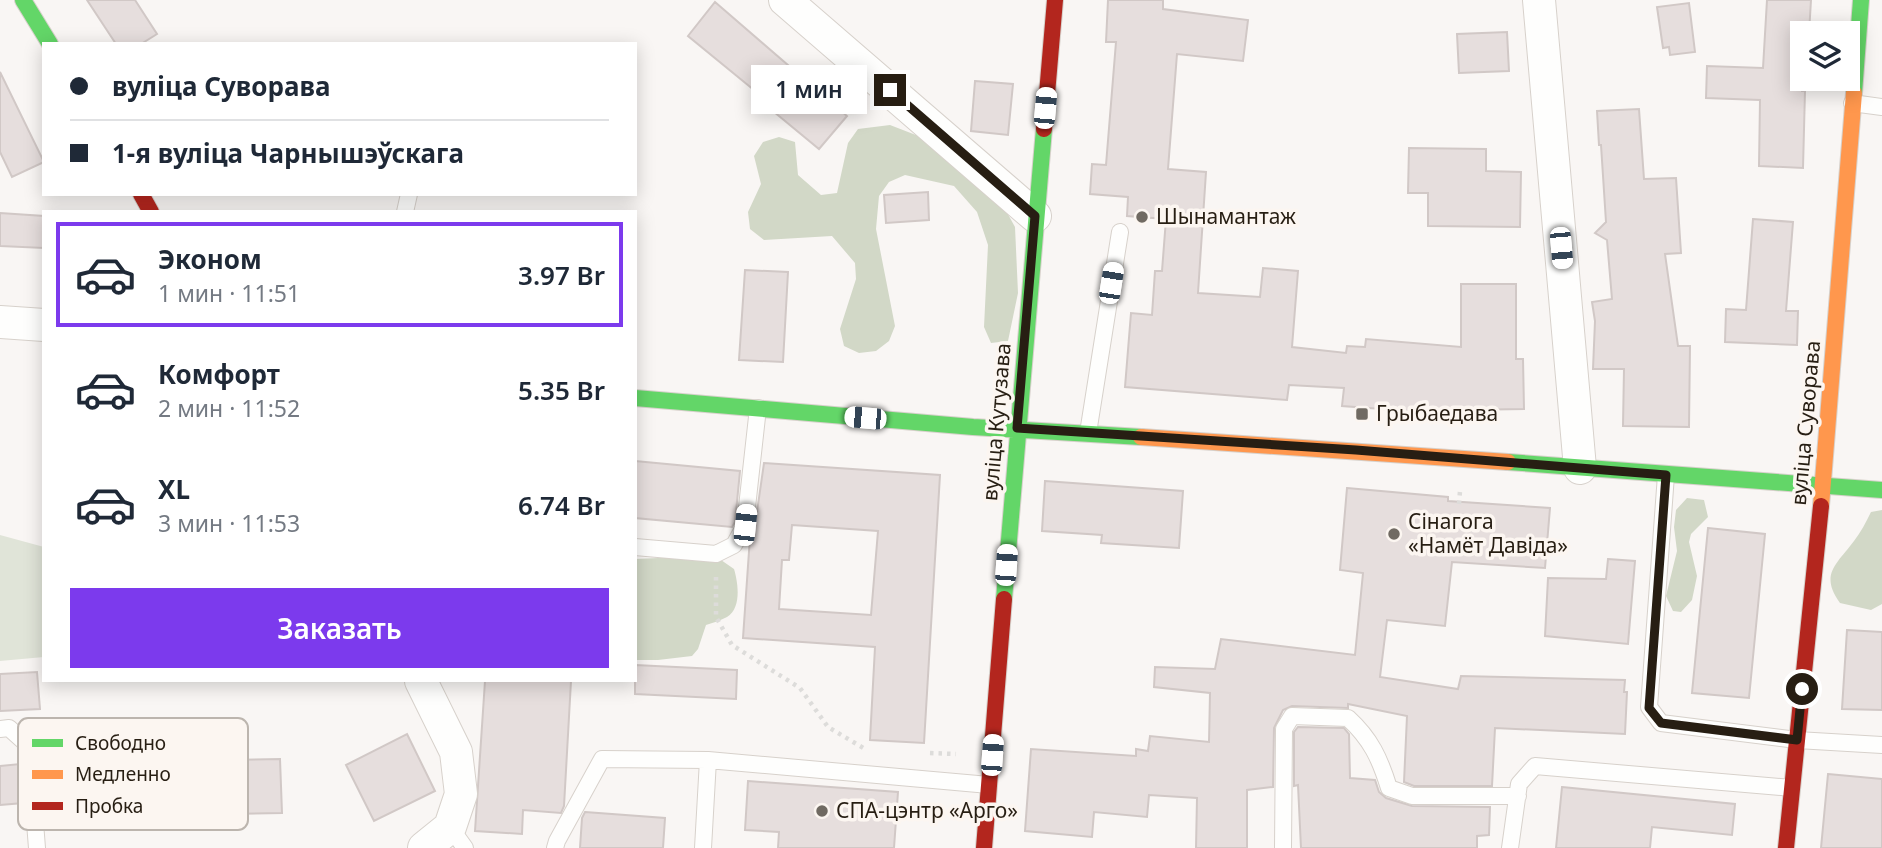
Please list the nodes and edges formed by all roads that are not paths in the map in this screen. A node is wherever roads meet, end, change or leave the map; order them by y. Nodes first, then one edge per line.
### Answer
1 (23, 0) edge
2 (785, 0) edge
3 (1055, 0) edge
4 (1539, 0) edge
5 (1861, 0) edge
6 (49, 42) edge
7 (1852, 103) junction
8 (1882, 107) edge
9 (1035, 216) junction
10 (1120, 232) dead end
11 (0, 322) edge
12 (42, 325) edge
13 (637, 398) edge
14 (758, 408) junction
15 (1017, 428) junction
16 (1088, 433) junction
17 (1580, 468) junction
18 (1666, 475) junction
19 (1823, 485) junction
20 (1882, 490) edge
21 (637, 547) edge
22 (421, 682) edge
23 (0, 729) edge
24 (18, 736) edge
25 (1797, 740) junction
26 (1882, 744) edge
27 (708, 760) junction
28 (989, 785) junction
29 (1792, 788) junction
30 (1518, 796) junction
31 (36, 830) edge
32 (458, 838) edge
33 (37, 848) edge
34 (424, 848) edge
35 (555, 848) edge
36 (703, 848) edge
37 (984, 848) edge
38 (1283, 848) edge
39 (1510, 848) edge
40 (1786, 848) edge

1 - 6 street
2 - 9 street
3 - 9 street, вуліца Кутузава
4 - 17 street
5 - 7 street, вуліца Суворава
7 - 8 lane
7 - 19 street, вуліца Суворава
9 - 15 street, вуліца Кутузава
10 - 16 lane
11 - 12 street
13 - 14 street
14 - 15 street
14 - 21 lane
15 - 16 street
15 - 28 street, вуліца Кутузава
16 - 17 street
17 - 18 street
18 - 19 street
18 - 25 lane
19 - 20 street
19 - 25 street, вуліца Суворава
22 - 32 street
23 - 24 lane
25 - 26 lane
25 - 29 street, вуліца Суворава
27 - 28 lane
27 - 35 lane
27 - 36 lane
28 - 37 street, вуліца Кутузава
29 - 30 lane
29 - 40 street, вуліца Суворава
30 - 38 lane
30 - 39 lane
31 - 33 lane
32 - 34 street

